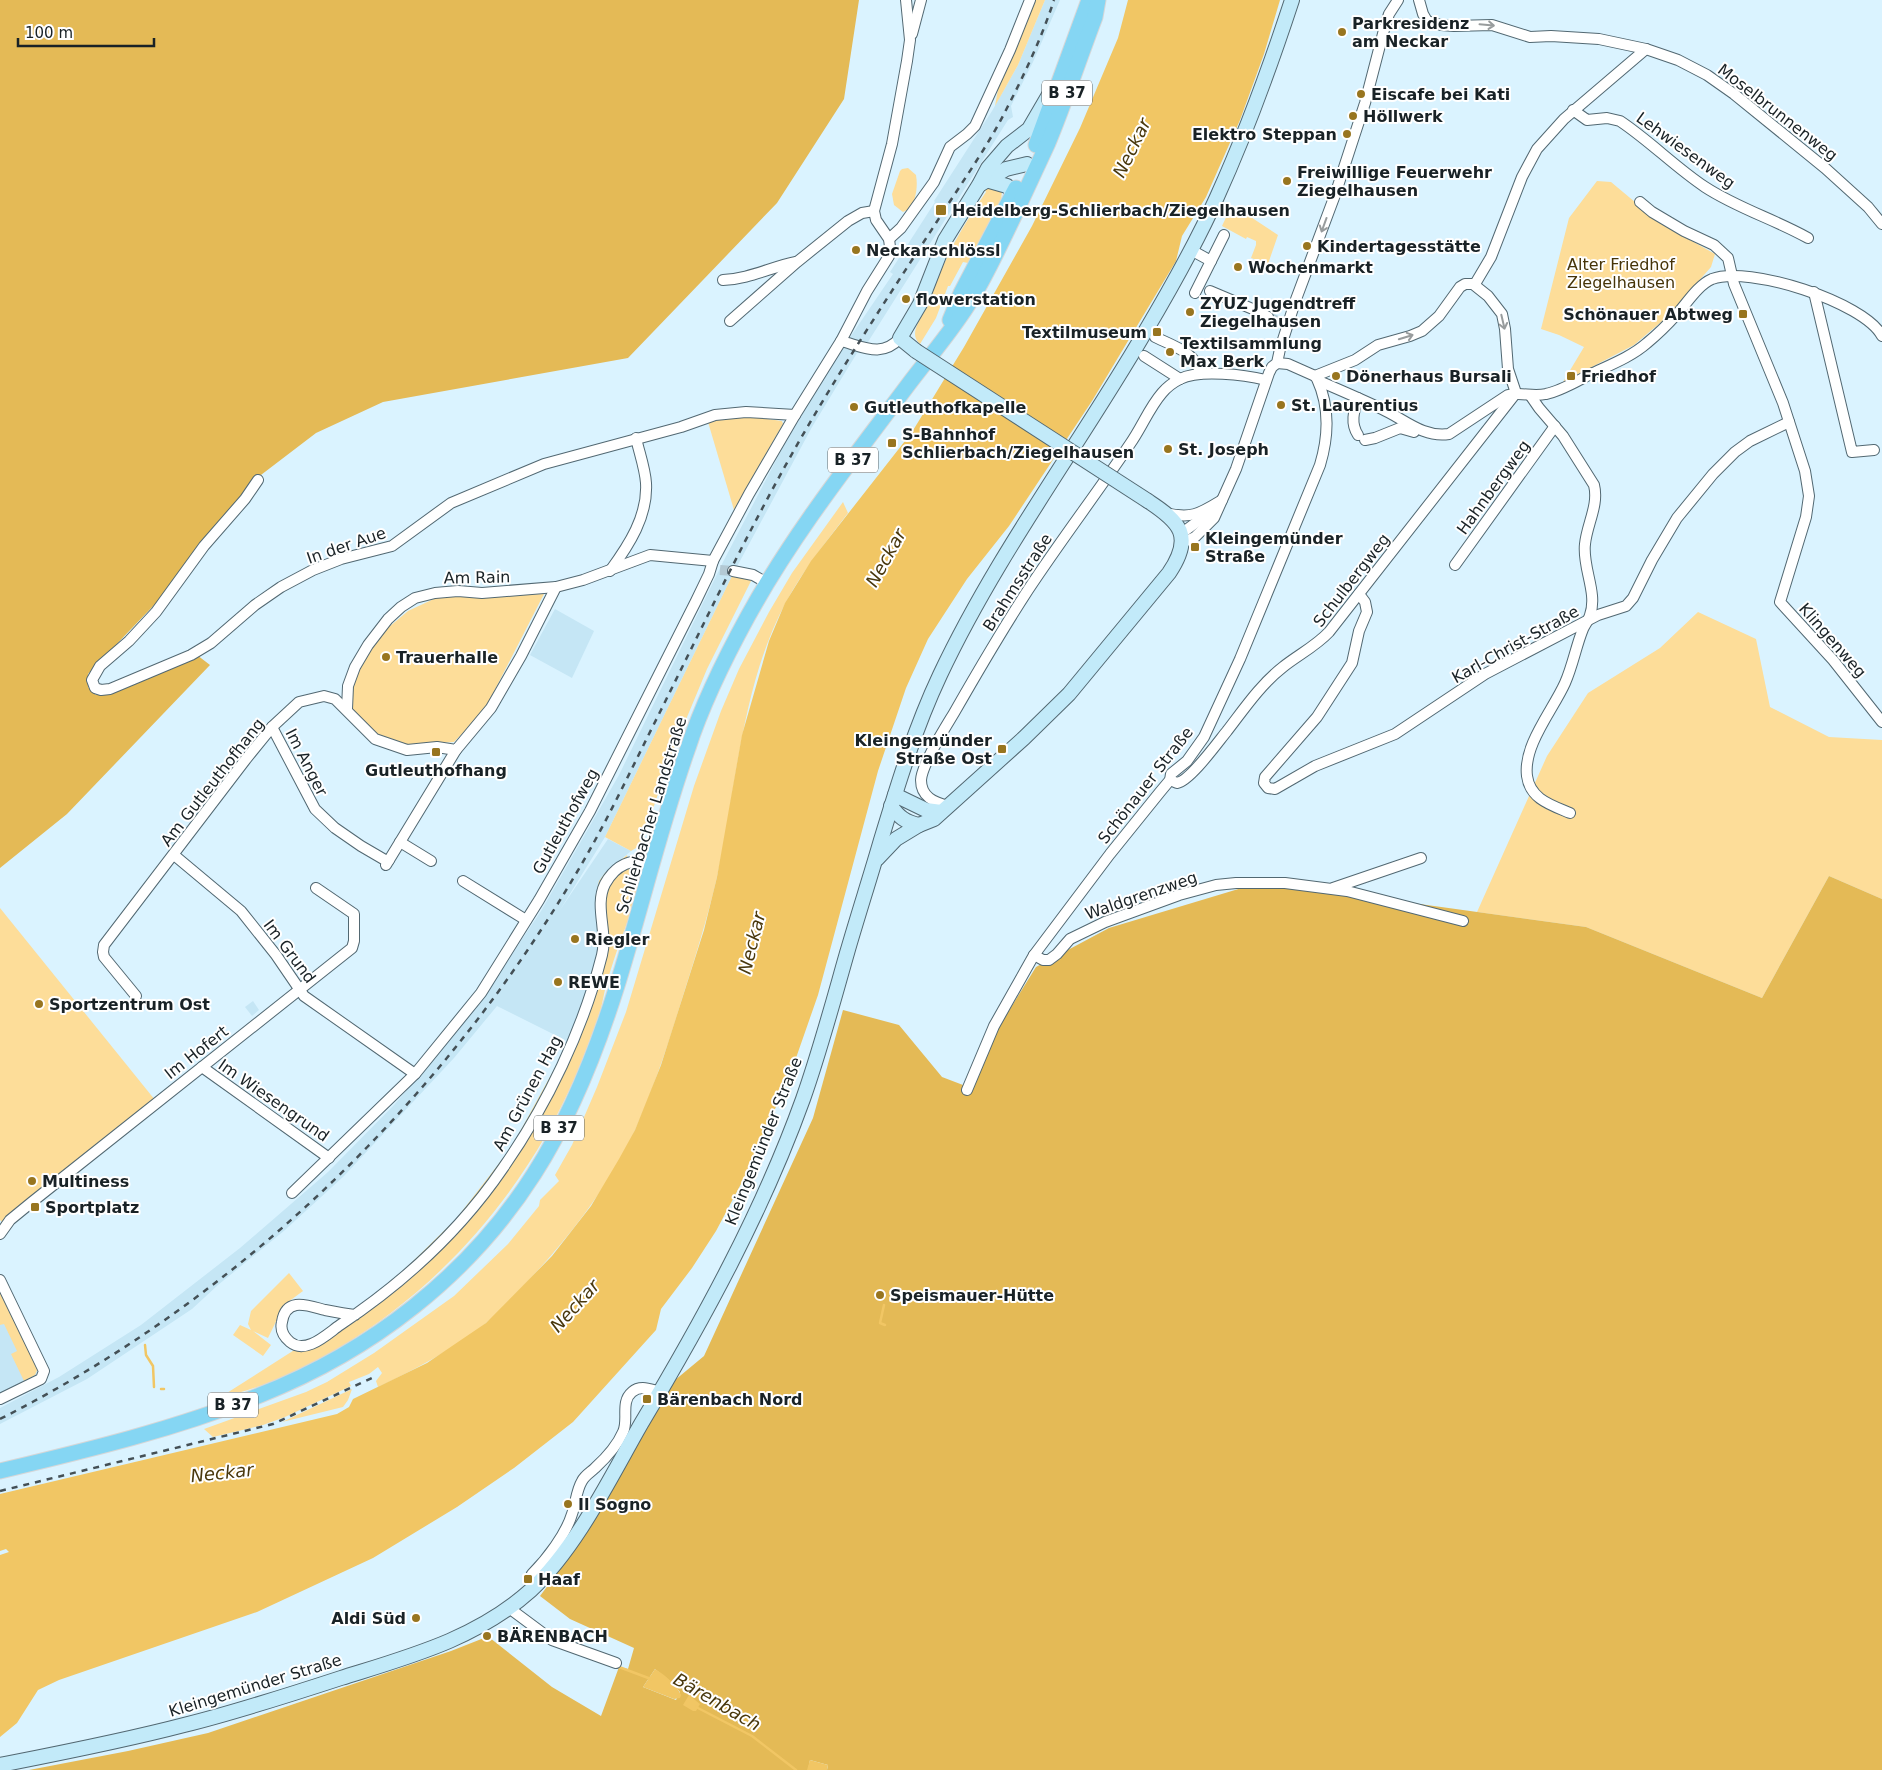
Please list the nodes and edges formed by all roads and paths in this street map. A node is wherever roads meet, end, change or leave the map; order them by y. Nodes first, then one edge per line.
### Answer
1 (906, 0) edge
2 (920, 0) edge
3 (1030, 0) edge
4 (1089, 0) edge
5 (1098, 0) edge
6 (1292, 0) edge
7 (1398, 0) edge
8 (1419, 0) edge
9 (910, 40) junction
10 (1646, 49) junction
11 (1061, 78) junction
12 (1573, 110) junction
13 (996, 157) junction
14 (1032, 166) junction
15 (983, 182) junction
16 (1014, 193) junction
17 (1640, 202) dead end
18 (874, 211) junction
19 (1882, 224) edge
20 (1224, 235) dead end
21 (1808, 238) dead end
22 (889, 239) junction
23 (1191, 250) junction
24 (1211, 261) junction
25 (797, 262) junction
26 (1733, 277) junction
27 (724, 280) dead end
28 (1475, 284) junction
29 (1210, 291) dead end
30 (1814, 292) junction
31 (1195, 293) dead end
32 (1268, 317) tunnel mouth
33 (730, 321) dead end
34 (1882, 336) edge
35 (1155, 337) dead end
36 (900, 338) junction
37 (942, 340) junction
38 (841, 341) junction
39 (1144, 356) dead end
40 (1277, 363) junction
41 (1200, 374) junction
42 (1180, 379) junction
43 (1317, 379) junction
44 (1266, 380) junction
45 (1516, 393) junction
46 (1530, 396) junction
47 (1358, 398) junction
48 (795, 415) junction
49 (1789, 422) junction
50 (1555, 426) junction
51 (1424, 432) junction
52 (636, 438) junction
53 (1874, 450) dead end
54 (258, 480) dead end
55 (1222, 500) junction
56 (1164, 512) junction
57 (1182, 538) junction
58 (1455, 565) dead end
59 (714, 567) junction
60 (610, 571) junction
61 (734, 571) tunnel mouth
62 (767, 583) junction
63 (556, 587) junction
64 (1359, 594) junction
65 (1588, 620) junction
66 (347, 709) junction
67 (1882, 722) edge
68 (272, 727) junction
69 (456, 750) junction
70 (1170, 780) junction
71 (893, 801) junction
72 (944, 809) junction
73 (1570, 813) dead end
74 (919, 825) junction
75 (400, 842) junction
76 (174, 855) junction
77 (1421, 858) dead end
78 (431, 861) dead end
79 (875, 862) junction
80 (652, 863) junction
81 (463, 881) dead end
82 (316, 888) dead end
83 (1330, 889) junction
84 (526, 920) junction
85 (1463, 921) dead end
86 (1034, 955) junction
87 (300, 990) junction
88 (136, 996) dead end
89 (202, 1067) junction
90 (415, 1074) junction
91 (967, 1090) dead end
92 (329, 1158) junction
93 (292, 1193) dead end
94 (0, 1234) edge
95 (0, 1280) edge
96 (355, 1315) junction
97 (660, 1392) junction
98 (0, 1399) edge
99 (0, 1471) edge
100 (538, 1582) junction
101 (509, 1608) junction
102 (616, 1663) dead end
103 (0, 1765) edge

1 - 9 street
2 - 9 street
3 - 22 street
4 - 11 main road, Schlierbacher Landstraße / B 37
5 - 14 main road, Schlierbacher Landstraße / B 37
6 - 23 main road, Kleingemünder Straße
7 -> 40 street
8 -> 10 street, Moselbrunnenweg
9 - 18 street
10 - 12 street
10 - 19 street, Moselbrunnenweg
11 - 13 main road
11 - 14 main road, Schlierbacher Landstraße / B 37
12 - 21 street, Lehwiesenweg
12 - 28 street
13 - 14 main road
13 - 15 main road
14 - 15 main road
14 - 16 main road, Schlierbacher Landstraße / B 37
14 - 37 main road, Schlierbacher Landstraße / B 37
15 - 16 main road
15 - 36 main road
16 - 37 main road, Schlierbacher Landstraße / B 37
17 - 26 street
18 - 22 street
18 - 25 street
20 - 24 street
22 - 38 street
23 - 24 street
23 - 71 main road, Kleingemünder Straße
24 - 31 street
25 - 27 street
25 - 33 street
26 - 30 street
26 - 46 street
26 - 49 street
43 -> 28 street
28 -> 45 street
29 - 32 street
30 - 34 street
30 - 53 street
35 - 41 street
36 - 38 street
36 - 56 main road, bridge
37 - 62 main road, Schlierbacher Landstraße / B 37
38 - 48 street
39 - 42 street
40 - 43 street
40 - 44 street
41 - 42 street, Brahmsstraße
41 - 44 street, Brahmsstraße
42 - 72 street, Brahmsstraße
43 - 47 street
43 - 70 street, Schönauer Straße
44 - 55 street
45 - 46 street
45 - 51 street
45 - 64 street, Schulbergweg
46 - 50 street
47 - 51 street
47 - 51 street
48 - 52 street, In der Aue
48 - 59 street, Gutleuthofweg
49 - 65 street, Karl-Christ-Straße
49 - 67 street, Klingenweg
50 - 58 street, Hahnbergweg
50 - 65 street
52 - 54 street, In der Aue
52 - 60 street
55 - 56 street
55 - 57 street
56 - 57 main road
57 - 72 main road, Kleingemünder Straße
59 - 60 street
59 - 84 street, Gutleuthofweg
60 - 63 street
61 - 62 street
62 - 80 main road, Schlierbacher Landstraße / B 37
63 - 66 street, Am Rain
63 - 69 street
64 - 65 street, Karl-Christ-Straße
64 - 70 street, Schulbergweg
65 - 73 street
66 - 68 street, Am Gutleuthofhang
66 - 69 street, Am Gutleuthofhang
68 - 75 street, Im Anger
68 - 76 street, Am Gutleuthofhang
69 - 75 street
70 - 86 street, Schönauer Straße
71 - 72 main road
71 - 74 main road
71 - 79 main road, Kleingemünder Straße
72 - 74 main road, Kleingemünder Straße
74 - 79 main road, Kleingemünder Straße
75 - 78 street
76 - 87 street, Im Grund
76 - 88 street, Am Gutleuthofhang
77 - 83 street, Waldgrenzweg
79 - 97 main road, Kleingemünder Straße
80 - 96 street, Am Grünen Hag
80 - 99 main road, Schlierbacher Landstraße / B 37
81 - 84 street
82 - 87 street, Im Hofert
83 - 85 street, Waldgrenzweg
83 - 86 street, Waldgrenzweg
84 - 90 street, Gutleuthofweg
86 - 91 street, Schönauer Straße
87 - 89 street, Im Hofert
87 - 90 street, Im Grund
89 - 92 street, Im Wiesengrund
89 - 94 street, Im Hofert
90 - 92 street, Gutleuthofweg
92 - 93 street, Gutleuthofweg
95 - 98 street
96 - 96 street, Am Grünen Hag
97 - 100 main road, Kleingemünder Straße
97 - 100 street
100 - 101 main road, Kleingemünder Straße
101 - 102 street
101 - 103 main road, Kleingemünder Straße

